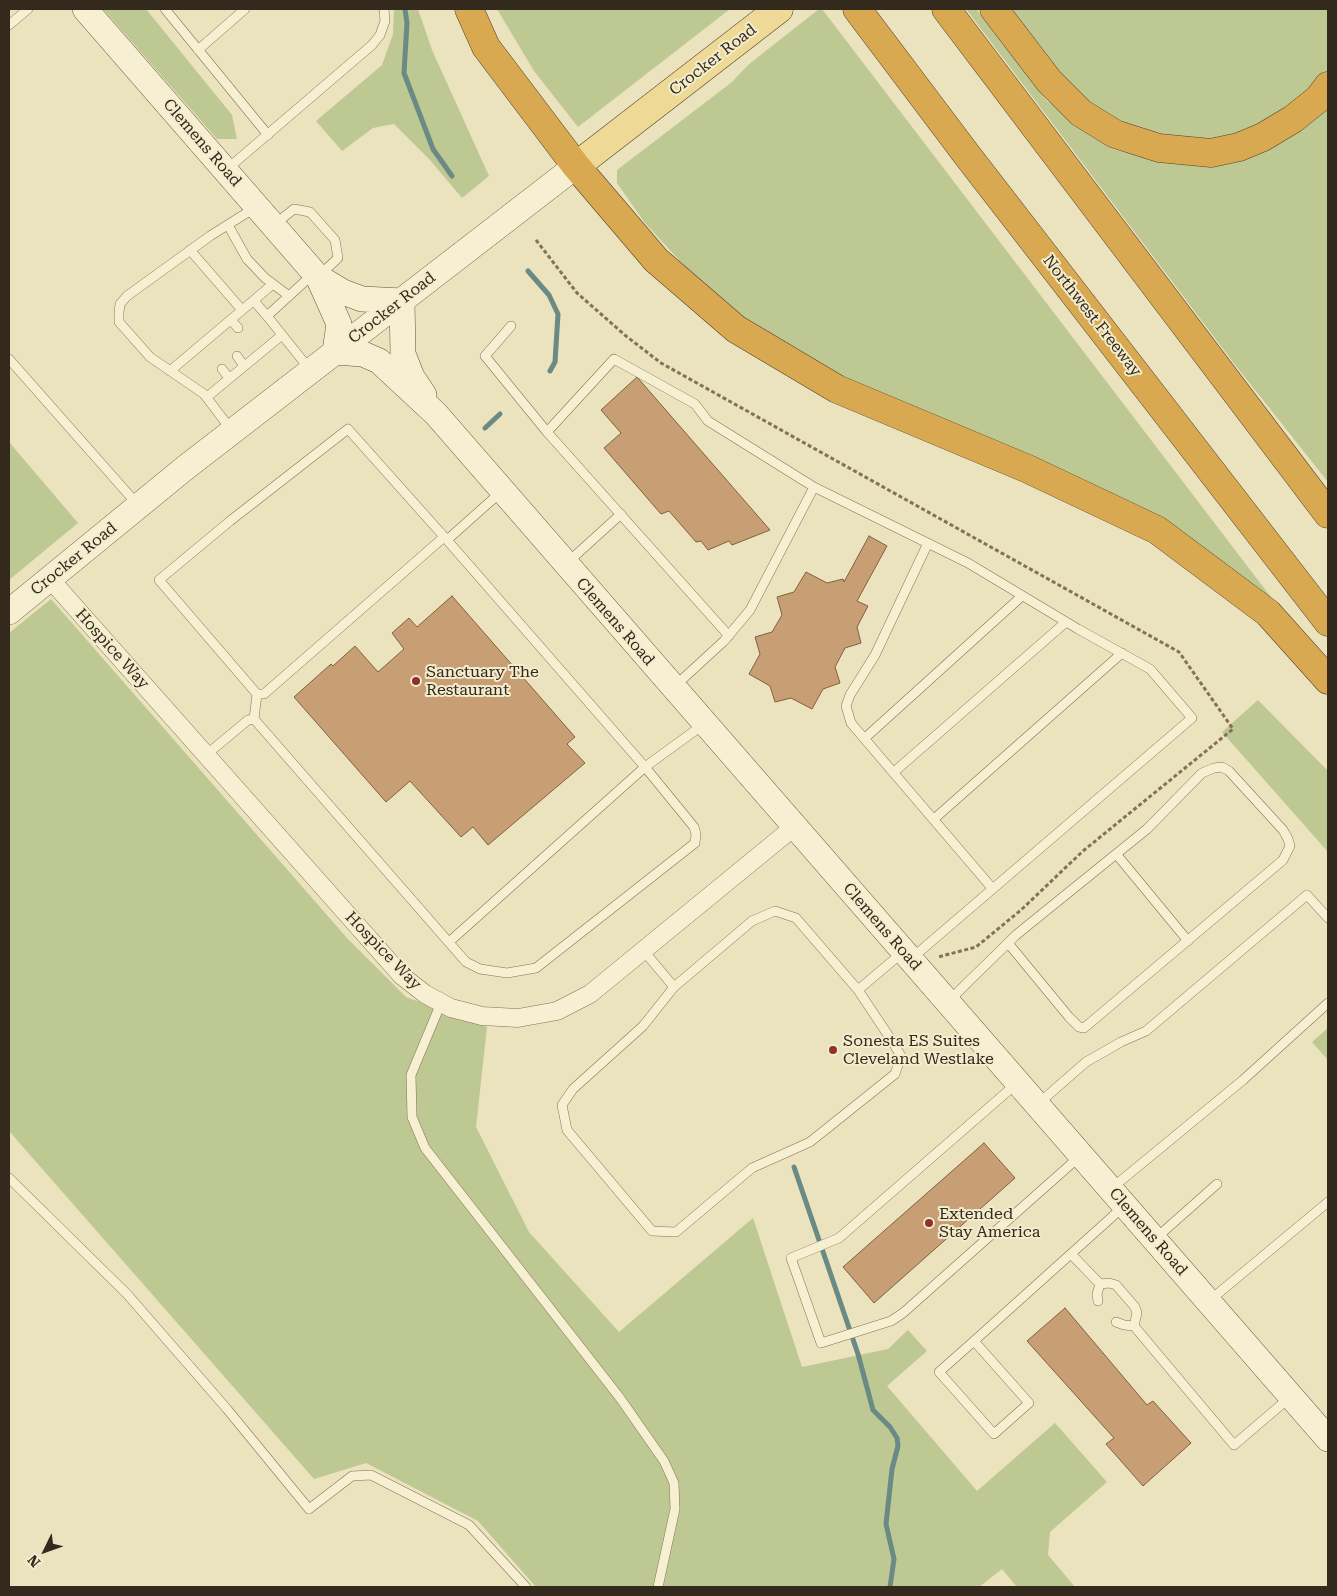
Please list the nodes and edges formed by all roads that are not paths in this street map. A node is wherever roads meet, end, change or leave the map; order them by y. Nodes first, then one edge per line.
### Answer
1 (28, 9) edge
2 (85, 9) edge
3 (165, 9) edge
4 (246, 9) edge
5 (384, 9) edge
6 (469, 9) edge
7 (779, 9) edge
8 (857, 9) edge
9 (946, 9) edge
10 (994, 9) edge
11 (9, 23) edge
12 (198, 50) junction
13 (1328, 86) edge
14 (268, 135) junction
15 (576, 166) junction
16 (226, 171) junction
17 (257, 206) junction
18 (228, 225) junction
19 (273, 226) junction
20 (239, 244) junction
21 (190, 250) junction
22 (232, 251) dead end
23 (316, 275) junction
24 (273, 284) junction
25 (289, 296) junction
26 (402, 300) junction
27 (254, 301) junction
28 (242, 310) junction
29 (267, 316) junction
30 (231, 320) junction
31 (511, 326) dead end
32 (238, 328) dead end
33 (282, 335) junction
34 (252, 346) dead end
35 (335, 352) junction
36 (259, 354) junction
37 (237, 356) dead end
38 (9, 359) edge
39 (244, 366) junction
40 (222, 369) dead end
41 (170, 371) junction
42 (311, 371) junction
43 (229, 378) junction
44 (206, 397) junction
45 (436, 414) junction
46 (232, 431) junction
47 (547, 432) junction
48 (814, 487) junction
49 (502, 491) junction
50 (139, 506) junction
51 (621, 514) junction
52 (1328, 514) edge
53 (445, 539) junction
54 (928, 543) junction
55 (565, 565) junction
56 (50, 579) junction
57 (1022, 596) junction
58 (9, 612) edge
59 (1066, 622) junction
60 (1328, 622) edge
61 (729, 636) junction
62 (1122, 653) junction
63 (1328, 680) edge
64 (673, 688) junction
65 (256, 694) junction
66 (254, 719) junction
67 (704, 724) junction
68 (865, 738) junction
69 (206, 756) junction
70 (645, 767) junction
71 (894, 772) junction
72 (934, 819) junction
73 (794, 827) junction
74 (1117, 855) junction
75 (992, 888) junction
76 (1328, 918) edge
77 (1188, 941) junction
78 (449, 942) junction
79 (1008, 943) junction
80 (644, 950) junction
81 (907, 956) junction
82 (674, 986) junction
83 (858, 990) junction
84 (442, 1003) junction
85 (948, 1003) junction
86 (1328, 1003) edge
87 (1018, 1083) junction
88 (1037, 1105) junction
89 (1081, 1155) junction
90 (9, 1178) edge
91 (1217, 1184) dead end
92 (1118, 1197) junction
93 (1328, 1202) edge
94 (1154, 1239) junction
95 (1071, 1254) junction
96 (1100, 1284) junction
97 (1098, 1301) dead end
98 (1209, 1301) junction
99 (1116, 1322) dead end
100 (1134, 1326) junction
101 (974, 1340) junction
102 (1291, 1397) junction
103 (1328, 1439) edge
104 (526, 1587) edge
105 (658, 1587) edge

1 - 11 lane
2 - 16 street, Clemens Road
3 - 12 lane
4 - 12 lane
5 - 14 lane
6 - 15 highway
7 - 15 main road, Crocker Road
8 - 60 highway, Northwest Freeway
9 - 52 highway
10 - 13 highway
12 - 14 lane
14 - 16 lane
15 - 26 street, Crocker Road
15 - 63 highway
16 - 17 street, Clemens Road
17 - 18 lane
17 - 19 street, Clemens Road
18 - 20 lane
18 - 21 lane
19 - 23 street, Clemens Road
19 - 23 lane
20 - 22 lane
20 - 24 lane
21 - 28 lane
21 - 41 lane
23 - 25 lane
23 - 26 street, Clemens Road
23 - 35 street, Clemens Road
24 - 25 lane
24 - 27 lane
25 - 29 lane
26 - 35 street, Crocker Road
26 - 45 street, Clemens Road
27 - 28 lane
27 - 29 lane
28 - 30 lane
29 - 33 lane
30 - 32 lane
30 - 41 lane
31 - 47 lane
33 - 36 lane
33 - 42 lane
34 - 36 lane
35 - 42 street, Crocker Road
35 - 45 street, Clemens Road
36 - 39 lane
37 - 39 lane
38 - 50 lane
39 - 43 lane
40 - 43 lane
41 - 44 lane
42 - 46 street, Crocker Road
43 - 44 lane
44 - 46 lane
45 - 49 street, Clemens Road
46 - 50 street, Crocker Road
47 - 48 lane
47 - 51 lane
48 - 54 lane
48 - 61 lane
49 - 53 lane
49 - 55 street, Clemens Road
50 - 56 street, Crocker Road
51 - 55 lane
51 - 61 lane
53 - 65 lane
53 - 65 lane
53 - 70 lane
54 - 57 lane
54 - 68 lane
55 - 64 street, Clemens Road
56 - 58 street, Crocker Road
56 - 69 street, Hospice Way
57 - 59 lane
57 - 68 lane
59 - 62 lane
59 - 71 lane
61 - 64 lane
62 - 72 lane
62 - 75 lane
64 - 67 street, Clemens Road
65 - 66 lane
66 - 69 lane
66 - 78 lane
67 - 70 lane
67 - 73 street, Clemens Road
68 - 71 lane
69 - 84 street, Hospice Way
70 - 78 lane
70 - 78 lane
71 - 72 lane
72 - 75 lane
73 - 80 street, Hospice Way
73 - 81 street, Clemens Road
74 - 77 lane
74 - 77 lane
74 - 79 lane
75 - 81 lane
76 - 88 lane
77 - 79 lane
79 - 85 lane
80 - 82 lane
80 - 84 street, Hospice Way
81 - 83 lane
81 - 85 street, Clemens Road
82 - 83 lane
82 - 83 lane
84 - 105 lane
85 - 87 street, Clemens Road
86 - 92 lane
87 - 88 street, Clemens Road
87 - 89 lane
88 - 89 street, Clemens Road
89 - 92 street, Clemens Road
90 - 104 lane
91 - 94 lane
92 - 94 street, Clemens Road
92 - 95 lane
93 - 98 lane
94 - 98 street, Clemens Road
95 - 96 lane
95 - 101 lane
96 - 97 lane
96 - 100 lane
98 - 102 street, Clemens Road
99 - 100 lane
100 - 102 lane
101 - 101 lane
102 - 103 street, Clemens Road

